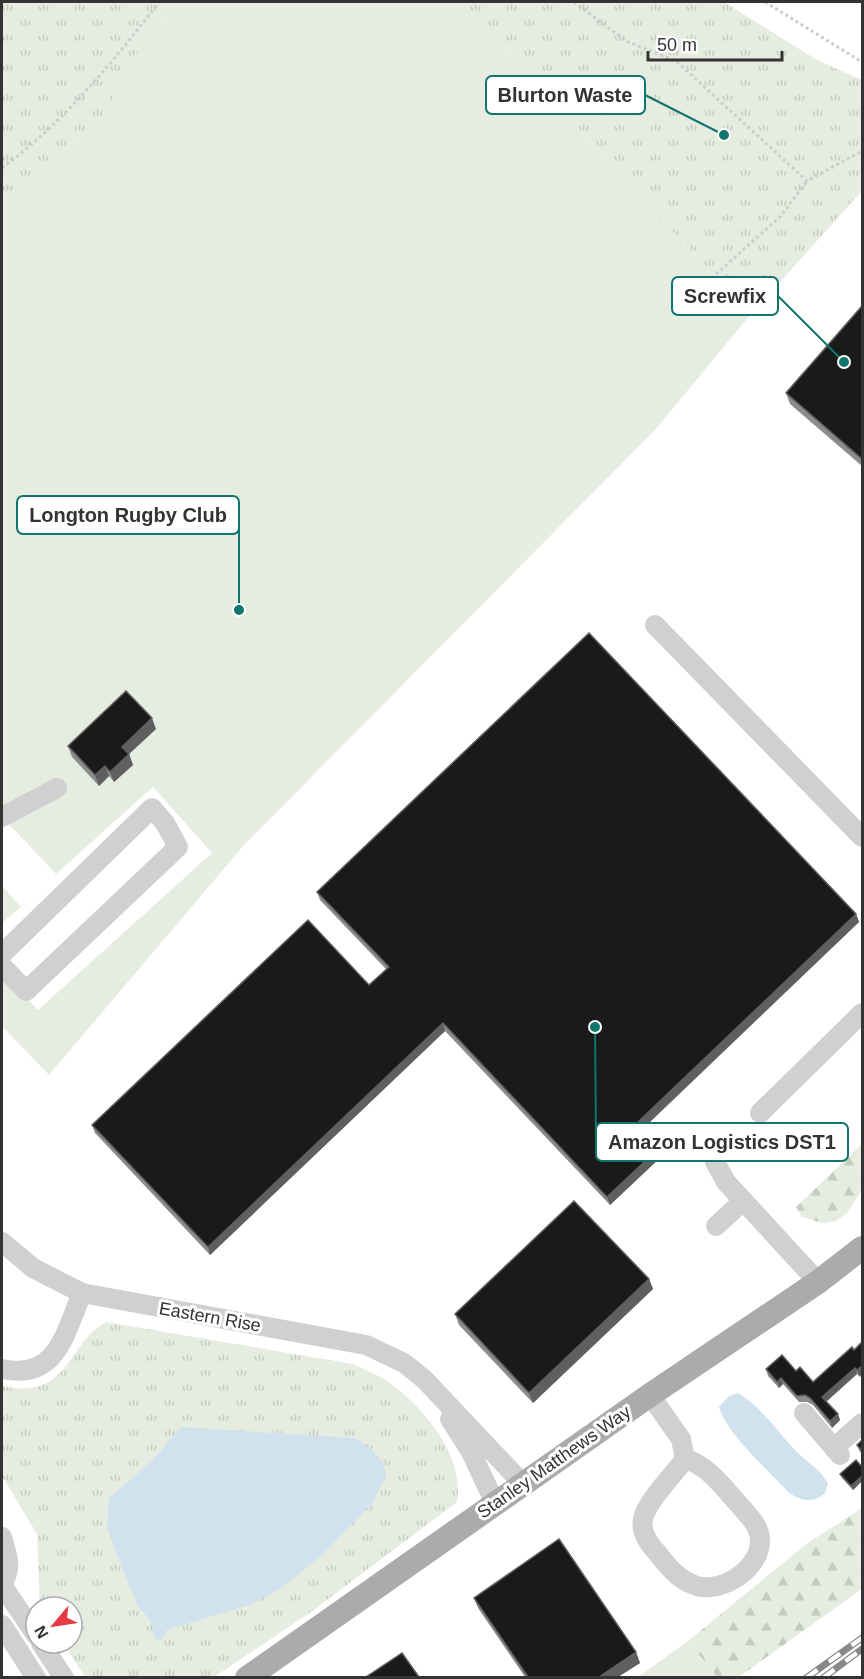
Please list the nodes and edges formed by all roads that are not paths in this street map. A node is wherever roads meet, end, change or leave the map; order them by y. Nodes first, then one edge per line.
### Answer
1 (655, 625) dead end
2 (57, 788) dead end
3 (2, 817) edge
4 (862, 837) edge
5 (2, 954) edge
6 (2, 966) edge
7 (862, 1013) edge
8 (760, 1113) dead end
9 (715, 1162) dead end
10 (743, 1201) junction
11 (716, 1226) dead end
12 (2, 1242) edge
13 (862, 1248) edge
14 (818, 1282) junction
15 (82, 1293) junction
16 (2, 1369) edge
17 (424, 1379) junction
18 (650, 1395) junction
19 (804, 1413) dead end
20 (862, 1423) edge
21 (685, 1460) junction
22 (523, 1484) junction
23 (495, 1503) junction
24 (2, 1537) edge
25 (2, 1585) edge
26 (24, 1617) edge
27 (2, 1625) edge
28 (49, 1655) edge
29 (36, 1677) edge
30 (64, 1677) edge
31 (247, 1677) edge

1 - 4 street
2 - 3 street
5 - 6 street
7 - 8 street
9 - 10 street
10 - 11 street
10 - 14 street
12 - 15 street, Eastern Rise
13 - 14 main road, Stanley Matthews Way
14 - 18 main road, Stanley Matthews Way
15 - 16 street
15 - 17 street, Eastern Rise
17 - 22 street, Eastern Rise
17 - 23 street, Eastern Rise
18 - 21 street
18 - 22 main road, Stanley Matthews Way
19 - 20 street
21 - 21 street
22 - 23 main road, Stanley Matthews Way
23 - 31 main road, Stanley Matthews Way
24 - 25 street
25 - 26 street
27 - 29 street
28 - 30 street

